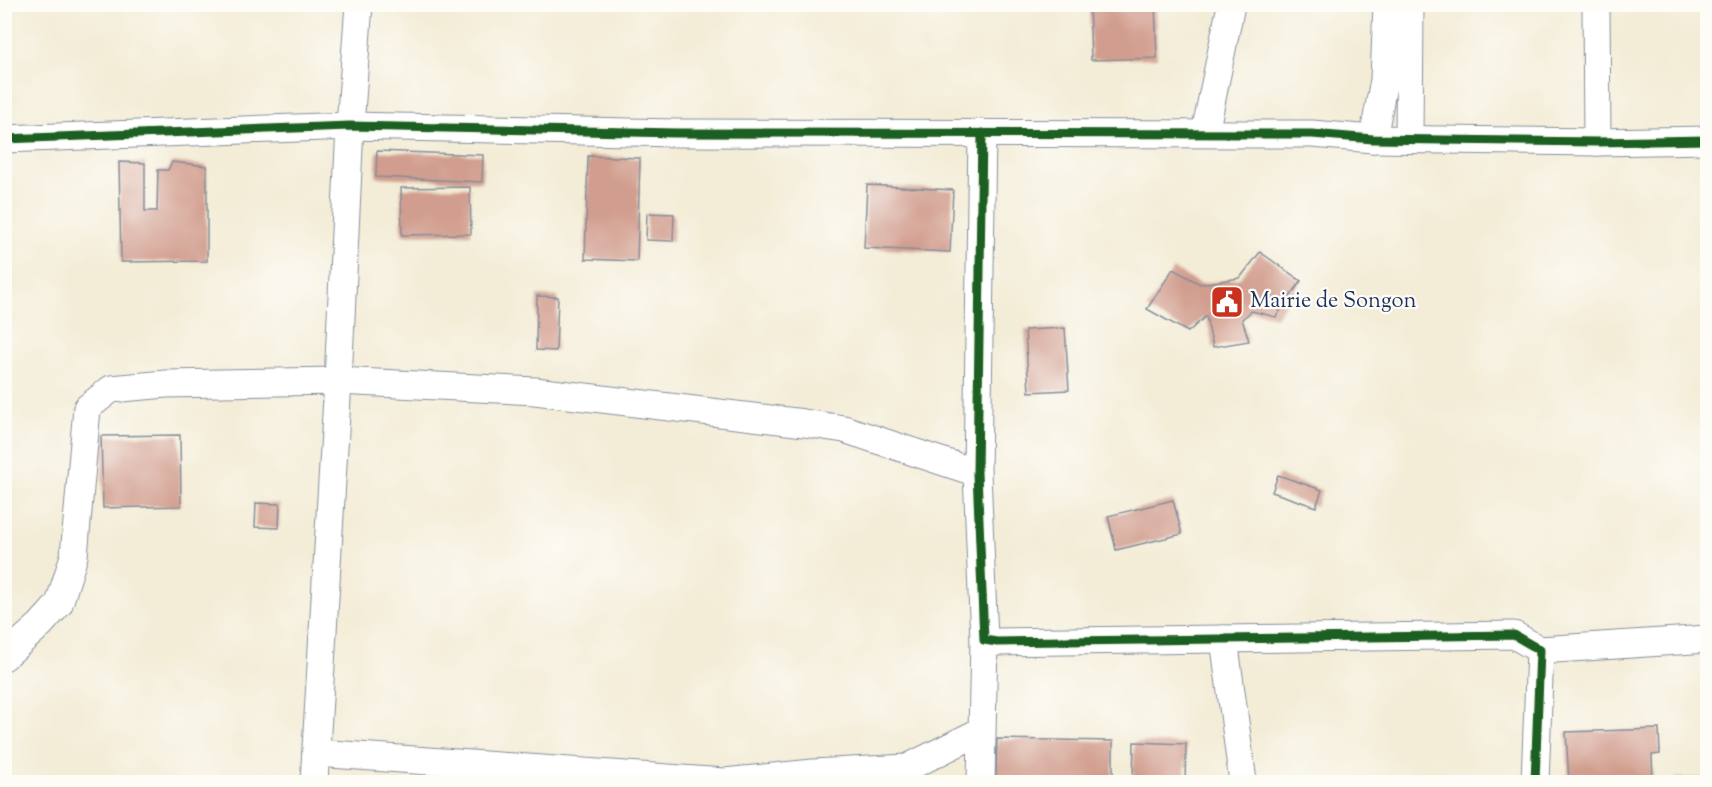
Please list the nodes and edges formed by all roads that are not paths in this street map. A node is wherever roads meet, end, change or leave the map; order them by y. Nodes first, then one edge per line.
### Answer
1 (359, 4) edge
2 (1230, 4) edge
3 (1388, 4) edge
4 (1410, 4) edge
5 (1596, 4) edge
6 (350, 126) junction
7 (982, 133) junction
8 (1205, 133) junction
9 (4, 139) edge
10 (1373, 139) junction
11 (1409, 139) junction
12 (1707, 140) edge
13 (1597, 142) junction
14 (338, 381) junction
15 (977, 473) junction
16 (1224, 639) junction
17 (1707, 639) edge
18 (984, 640) junction
19 (1540, 650) junction
20 (4, 657) edge
21 (981, 731) junction
22 (316, 753) junction
23 (724, 782) edge
24 (314, 783) edge
25 (981, 783) edge
26 (1243, 783) edge
27 (1535, 783) edge

1 - 6 street
2 - 8 street
3 - 10 street
4 - 11 street
5 - 13 street
6 - 7 street
6 - 9 street
6 - 14 street
7 - 8 street
7 - 15 street
8 - 10 street
10 - 11 street
11 - 13 street
12 - 13 street
14 - 15 street
14 - 20 street
14 - 22 street
15 - 18 street
16 - 18 street
16 - 19 street
16 - 26 street
17 - 19 street
18 - 21 street
19 - 27 street
21 - 23 street
21 - 25 street
22 - 23 street
22 - 24 street

